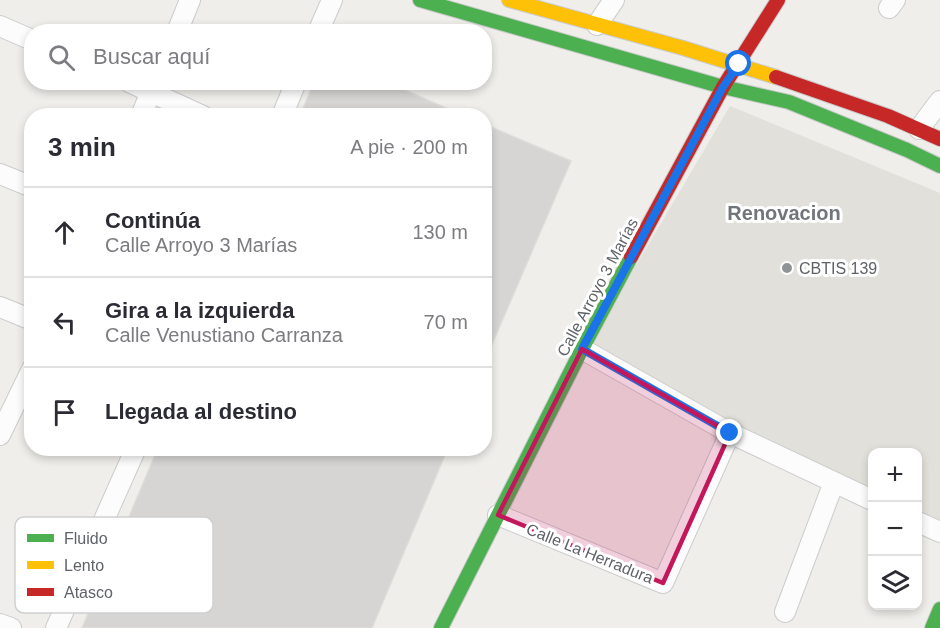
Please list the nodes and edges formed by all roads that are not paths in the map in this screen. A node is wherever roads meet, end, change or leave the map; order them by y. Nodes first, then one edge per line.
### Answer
1 (190, 0) edge
2 (332, 0) edge
3 (420, 0) edge
4 (509, 0) edge
5 (614, 0) edge
6 (778, 0) edge
7 (180, 24) edge
8 (322, 24) edge
9 (597, 25) junction
10 (0, 26) edge
11 (24, 36) edge
12 (739, 64) junction
13 (723, 87) junction
14 (152, 90) edge
15 (158, 90) edge
16 (293, 90) edge
17 (940, 101) edge
18 (144, 108) edge
19 (189, 108) edge
20 (286, 108) edge
21 (919, 129) junction
22 (940, 139) edge
23 (940, 166) edge
24 (0, 174) edge
25 (24, 184) edge
26 (0, 307) edge
27 (24, 317) edge
28 (582, 349) junction
29 (24, 386) edge
30 (730, 433) junction
31 (0, 435) edge
32 (132, 456) edge
33 (834, 482) junction
34 (868, 498) edge
35 (498, 515) junction
36 (105, 517) edge
37 (922, 524) edge
38 (940, 532) edge
39 (940, 609) edge
40 (785, 612) dead end
41 (63, 613) edge
42 (0, 624) edge
43 (11, 628) edge
44 (56, 628) edge
45 (441, 628) edge
46 (932, 628) edge

1 - 7 street
2 - 8 street
3 - 13 street
4 - 9 street
5 - 9 street
6 - 12 street, Calle Arroyo 3 Marías
9 - 12 street
10 - 11 street
12 - 13 street, Calle Arroyo 3 Marías
12 - 21 street
13 - 23 street
13 - 28 street, Calle Arroyo 3 Marías
14 - 18 street
15 - 19 street
16 - 20 street
17 - 21 street
21 - 22 street
24 - 25 street
26 - 27 street
28 - 30 street
28 - 35 street, Calle Arroyo 3 Marías
29 - 31 street
30 - 33 street
30 - 35 street, Calle La Herradura
32 - 36 street
33 - 34 street
33 - 40 street
35 - 45 street, Calle Arroyo 3 Marías
37 - 38 street
39 - 46 street
41 - 44 street
42 - 43 street

